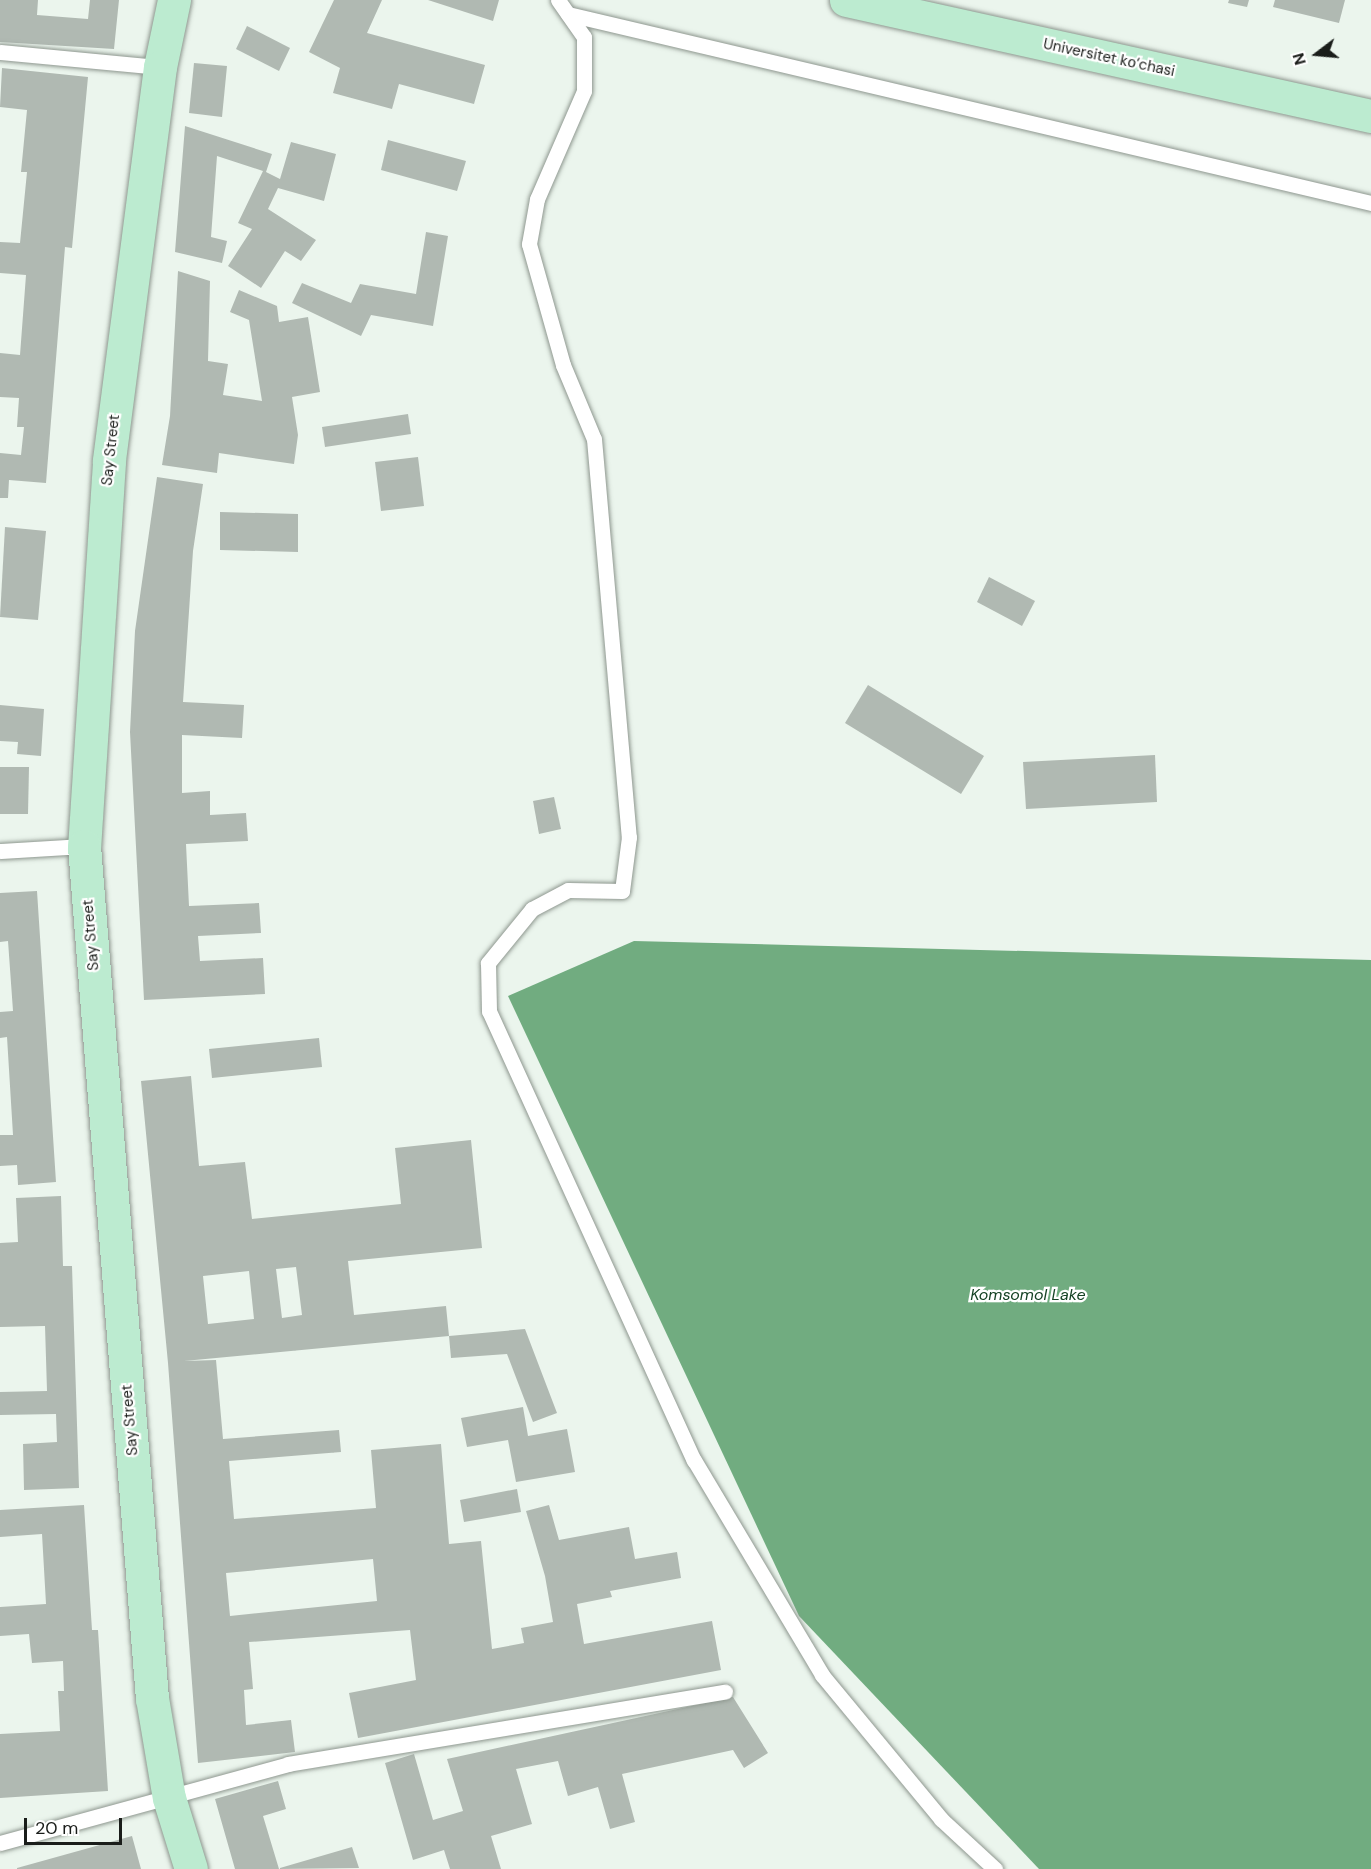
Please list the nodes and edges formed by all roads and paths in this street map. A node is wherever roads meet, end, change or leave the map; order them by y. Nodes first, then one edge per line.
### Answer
1 (174, 0) edge
2 (558, 0) edge
3 (846, 0) edge
4 (568, 14) junction
5 (0, 52) edge
6 (160, 67) junction
7 (1371, 116) edge
8 (1371, 203) edge
9 (84, 846) junction
10 (0, 850) edge
11 (725, 1692) dead end
12 (169, 1798) junction
13 (0, 1844) edge
14 (191, 1869) edge
15 (995, 1869) edge

1 - 6 main road, Say Street
2 - 4 lane
3 - 7 main road, Universitet kо‘chasi
4 - 8 lane
4 - 15 lane
5 - 6 lane
6 - 9 main road, Say Street
9 - 10 lane
9 - 12 main road, Say Street
11 - 12 lane
12 - 13 lane
12 - 14 main road, Say Street

